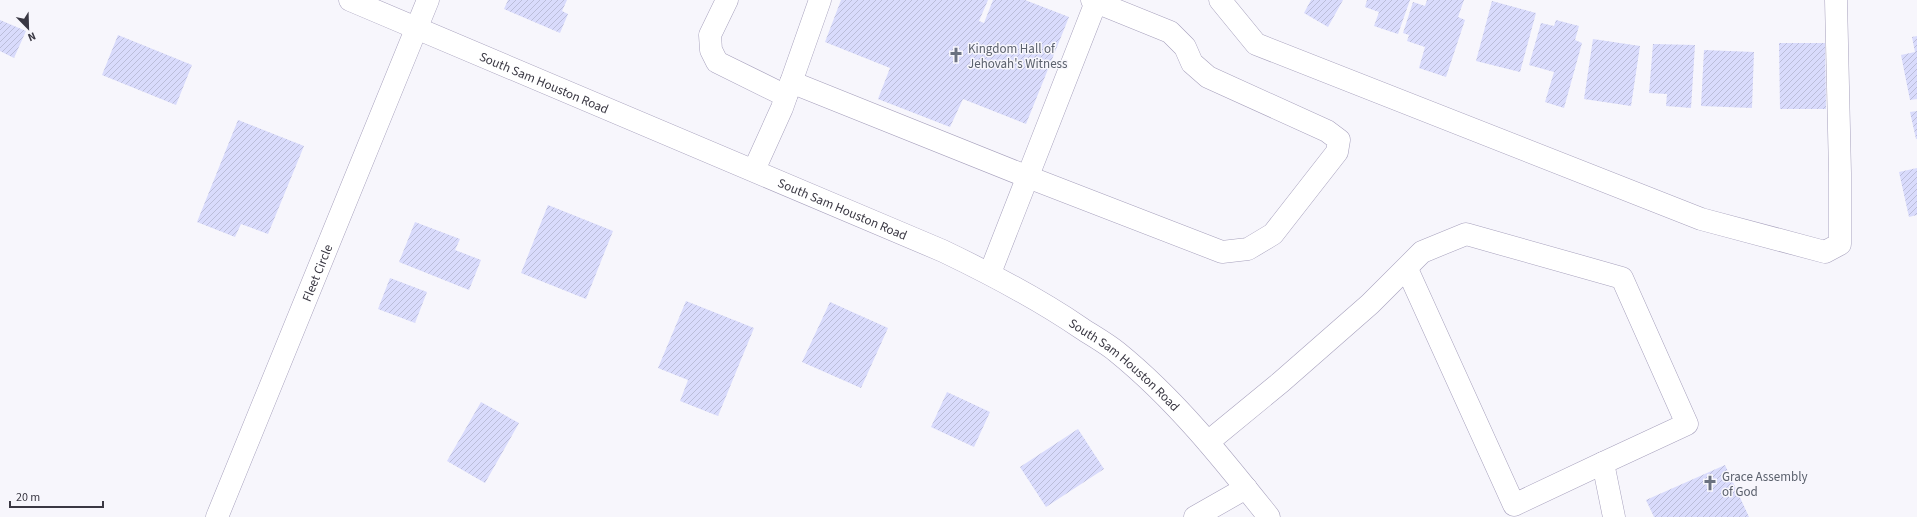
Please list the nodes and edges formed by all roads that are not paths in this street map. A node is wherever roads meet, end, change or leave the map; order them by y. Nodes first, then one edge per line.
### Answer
1 (350, 0) edge
2 (428, 0) edge
3 (727, 0) edge
4 (820, 0) edge
5 (1220, 0) edge
6 (1836, 0) edge
7 (1094, 1) edge
8 (416, 27) junction
9 (788, 89) junction
10 (754, 170) junction
11 (1028, 177) junction
12 (1407, 269) junction
13 (990, 273) junction
14 (1208, 442) junction
15 (1603, 463) junction
16 (1246, 488) junction
17 (217, 517) edge
18 (1195, 517) edge
19 (1269, 517) edge
20 (1614, 517) edge

1 - 8 street, South Sam Houston Road
2 - 8 street, Fleet Circle
3 - 9 street
4 - 9 street
5 - 6 street
7 - 11 street
7 - 11 street
8 - 10 street, South Sam Houston Road
8 - 17 street, Fleet Circle
9 - 10 street
9 - 11 street
10 - 13 street, South Sam Houston Road
11 - 13 street
12 - 14 street
12 - 15 street
12 - 15 street
13 - 14 street, South Sam Houston Road
14 - 16 street, South Sam Houston Road
15 - 20 street
16 - 18 street
16 - 19 street, South Sam Houston Road

